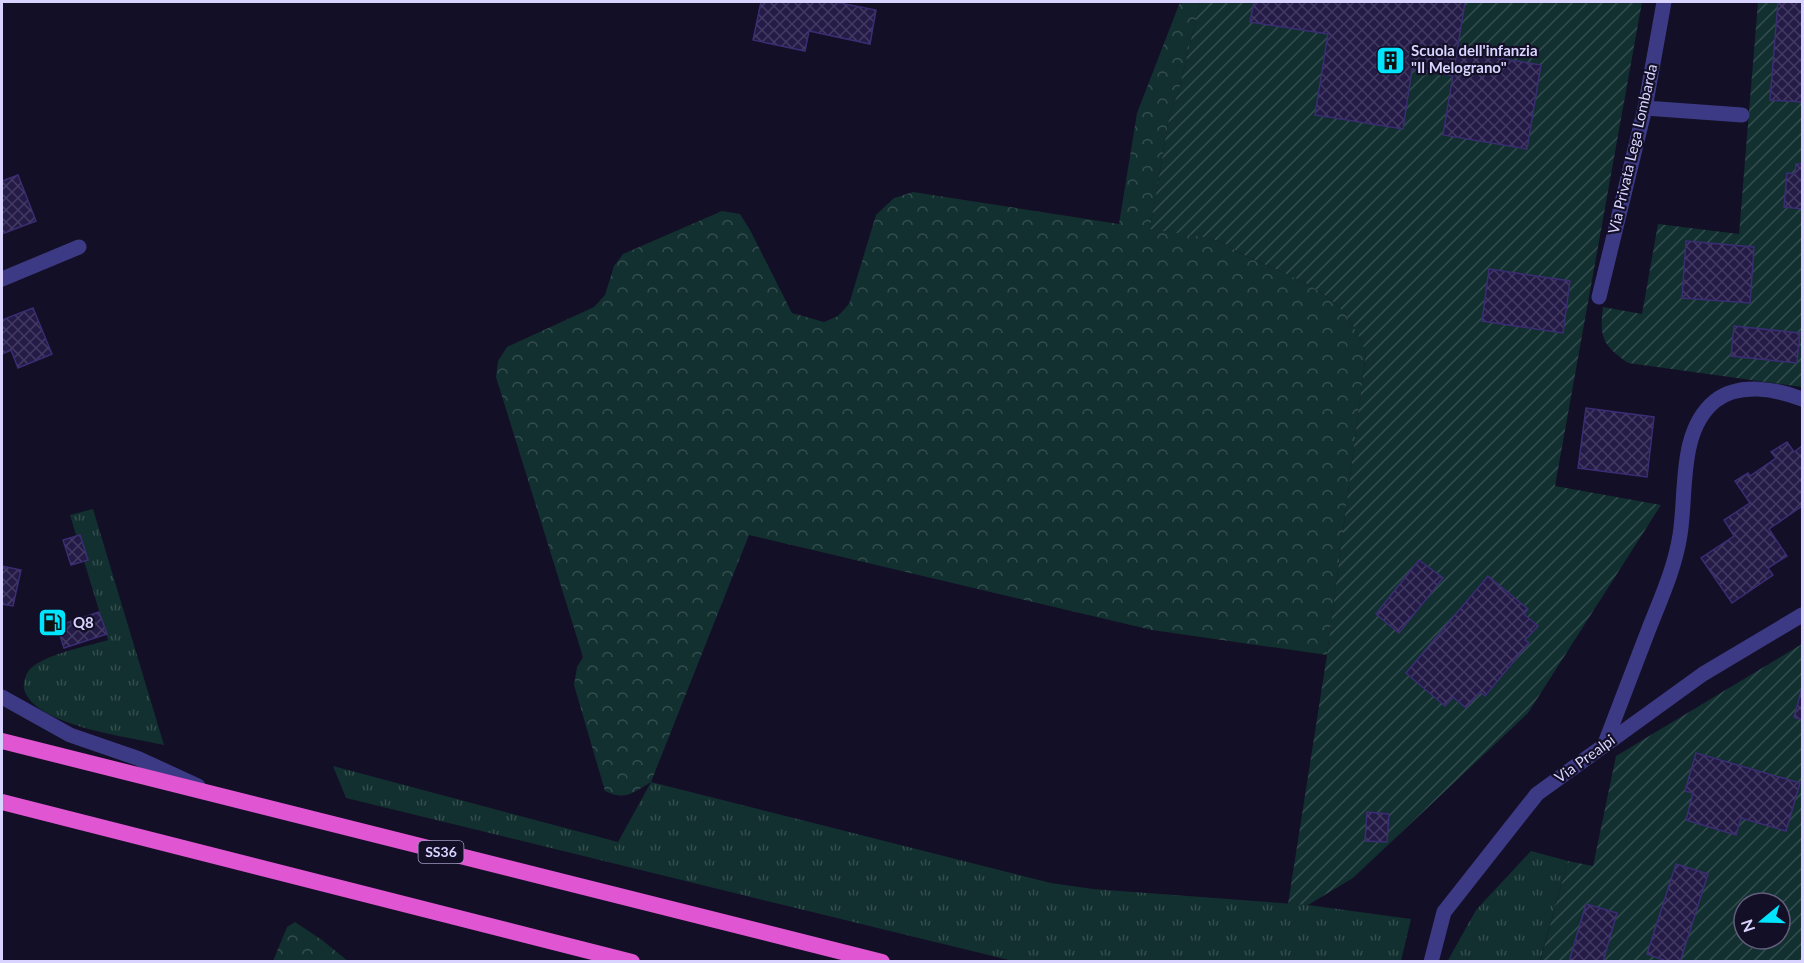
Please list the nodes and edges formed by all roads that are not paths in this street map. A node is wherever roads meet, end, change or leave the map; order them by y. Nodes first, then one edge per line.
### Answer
1 (1664, 2) edge
2 (1645, 108) junction
3 (1742, 115) dead end
4 (79, 247) dead end
5 (2, 279) edge
6 (1599, 297) dead end
7 (1803, 399) edge
8 (1803, 615) edge
9 (2, 698) edge
10 (2, 741) edge
11 (1604, 746) junction
12 (223, 797) junction
13 (2, 802) edge
14 (632, 962) edge
15 (882, 962) edge
16 (1431, 962) edge

1 - 2 street, Via Privata Lega Lombarda
2 - 3 street
2 - 6 street, Via Privata Lega Lombarda
4 - 5 street
7 - 11 street
8 - 11 street, Via Prealpi
9 - 12 street
10 - 12 highway, SS36
11 - 16 street, Via Prealpi
12 - 15 highway, SS36
13 - 14 highway

